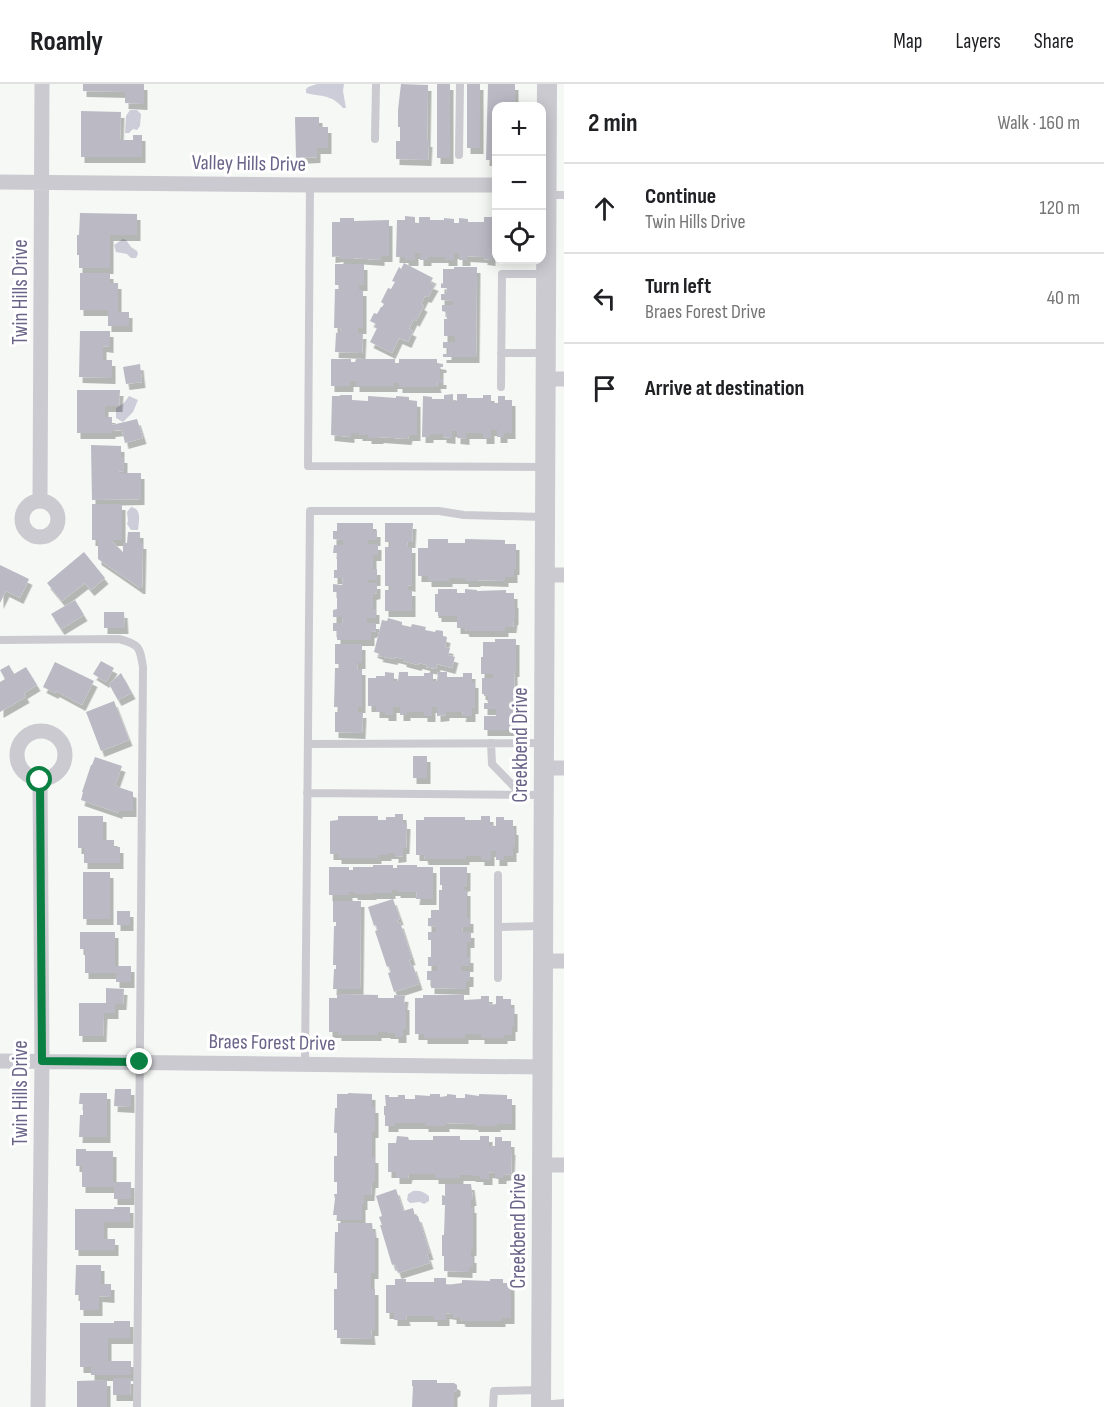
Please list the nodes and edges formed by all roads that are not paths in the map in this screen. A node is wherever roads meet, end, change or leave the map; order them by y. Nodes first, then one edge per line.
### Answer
1 (42, 84) edge
2 (376, 84) edge
3 (460, 84) edge
4 (547, 84) edge
5 (375, 139) dead end
6 (459, 155) dead end
7 (0, 182) edge
8 (41, 182) junction
9 (310, 185) junction
10 (492, 185) edge
11 (550, 190) edge
12 (546, 274) junction
13 (501, 353) junction
14 (546, 353) junction
15 (555, 379) edge
16 (501, 387) dead end
17 (546, 466) junction
18 (40, 501) dead end
19 (546, 517) junction
20 (554, 575) edge
21 (0, 640) edge
22 (491, 743) junction
23 (544, 743) junction
24 (308, 744) junction
25 (544, 768) junction
26 (564, 768) edge
27 (40, 780) dead end
28 (308, 793) junction
29 (522, 795) junction
30 (544, 795) junction
31 (498, 875) dead end
32 (543, 926) junction
33 (498, 927) junction
34 (543, 961) junction
35 (564, 961) edge
36 (498, 978) dead end
37 (0, 1061) edge
38 (42, 1061) junction
39 (140, 1062) junction
40 (305, 1063) junction
41 (543, 1067) junction
42 (542, 1165) junction
43 (564, 1166) edge
44 (541, 1401) edge
45 (564, 1403) edge
46 (38, 1407) edge
47 (137, 1407) edge
48 (493, 1407) edge

1 - 8 street, Twin Hills Drive
2 - 5 lane
3 - 6 lane
4 - 11 street, Creekbend Drive
7 - 8 street, Valley Hills Drive
8 - 9 street, Valley Hills Drive
8 - 18 street, Twin Hills Drive
9 - 10 street, Valley Hills Drive
9 - 17 lane
11 - 12 street, Creekbend Drive
12 - 13 lane
12 - 14 street, Creekbend Drive
13 - 14 lane
13 - 16 lane
14 - 15 street, Creekbend Drive
15 - 17 street, Creekbend Drive
17 - 19 street, Creekbend Drive
19 - 20 street, Creekbend Drive
19 - 24 lane
20 - 23 street, Creekbend Drive
21 - 39 lane
22 - 23 lane
22 - 24 lane
22 - 29 lane
23 - 25 street, Creekbend Drive
24 - 28 lane
25 - 26 street
25 - 30 street, Creekbend Drive
27 - 38 street, Twin Hills Drive
28 - 29 lane
28 - 40 lane
29 - 30 lane
30 - 32 street, Creekbend Drive
31 - 33 lane
32 - 33 lane
32 - 34 street, Creekbend Drive
33 - 36 lane
34 - 35 street
34 - 41 street, Creekbend Drive
37 - 38 street, Braes Forest Drive
38 - 39 street, Braes Forest Drive
38 - 46 street, Twin Hills Drive
39 - 40 street, Braes Forest Drive
39 - 47 lane
40 - 41 street, Braes Forest Drive
41 - 42 street, Creekbend Drive
42 - 43 street
42 - 44 street, Creekbend Drive
44 - 45 lane
44 - 48 lane

